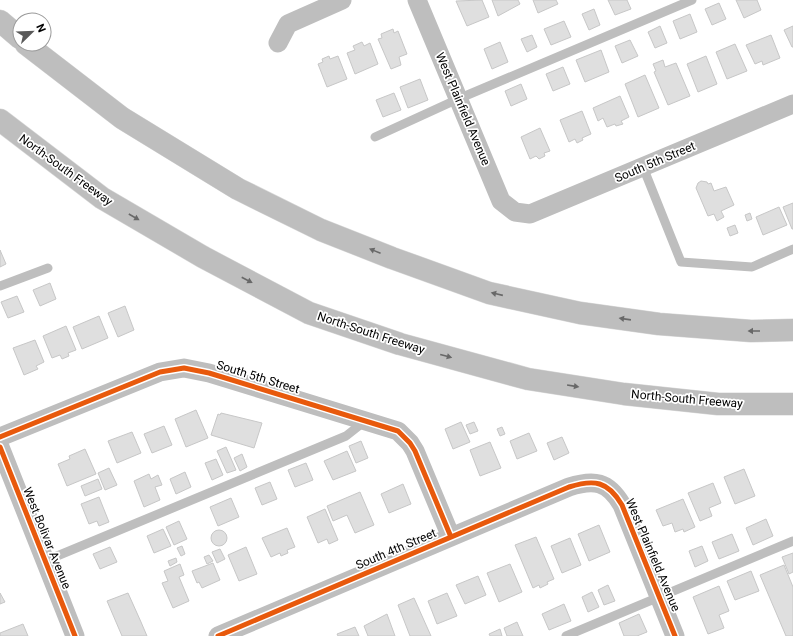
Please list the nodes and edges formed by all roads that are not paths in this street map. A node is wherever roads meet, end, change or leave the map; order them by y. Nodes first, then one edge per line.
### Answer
1 (342, 0) edge
2 (417, 0) edge
3 (692, 0) edge
4 (0, 20) edge
5 (12, 31) edge
6 (278, 43) dead end
7 (36, 52) edge
8 (458, 99) junction
9 (793, 104) edge
10 (0, 120) edge
11 (375, 137) dead end
12 (643, 167) junction
13 (516, 212) joint
14 (793, 250) edge
15 (48, 268) dead end
16 (0, 286) edge
17 (793, 330) edge
18 (793, 404) edge
19 (366, 420) junction
20 (0, 437) edge
21 (0, 448) edge
22 (606, 486) joint
23 (451, 537) junction
24 (793, 541) edge
25 (45, 561) junction
26 (659, 597) junction
27 (75, 636) edge
28 (218, 636) edge
29 (566, 636) edge
30 (675, 636) edge

1 - 6 street
2 - 8 street, West Plainfield Avenue
3 - 8 lane
4 - 5 highway
17 -> 7 highway
8 - 11 lane
8 - 13 street, West Plainfield Avenue
9 - 12 street, South 5th Street
10 -> 18 highway, North-South Freeway
12 - 13 street, South 5th Street
12 - 14 lane
15 - 16 lane
19 - 20 street, South 5th Street
19 - 23 street, South 5th Street
19 - 25 lane
21 - 25 street, West Bolivar Avenue
22 - 23 street, South 4th Street
22 - 26 street, West Plainfield Avenue
23 - 28 street, South 4th Street
24 - 26 lane
25 - 27 street, West Bolivar Avenue
26 - 29 lane
26 - 30 street, West Plainfield Avenue

